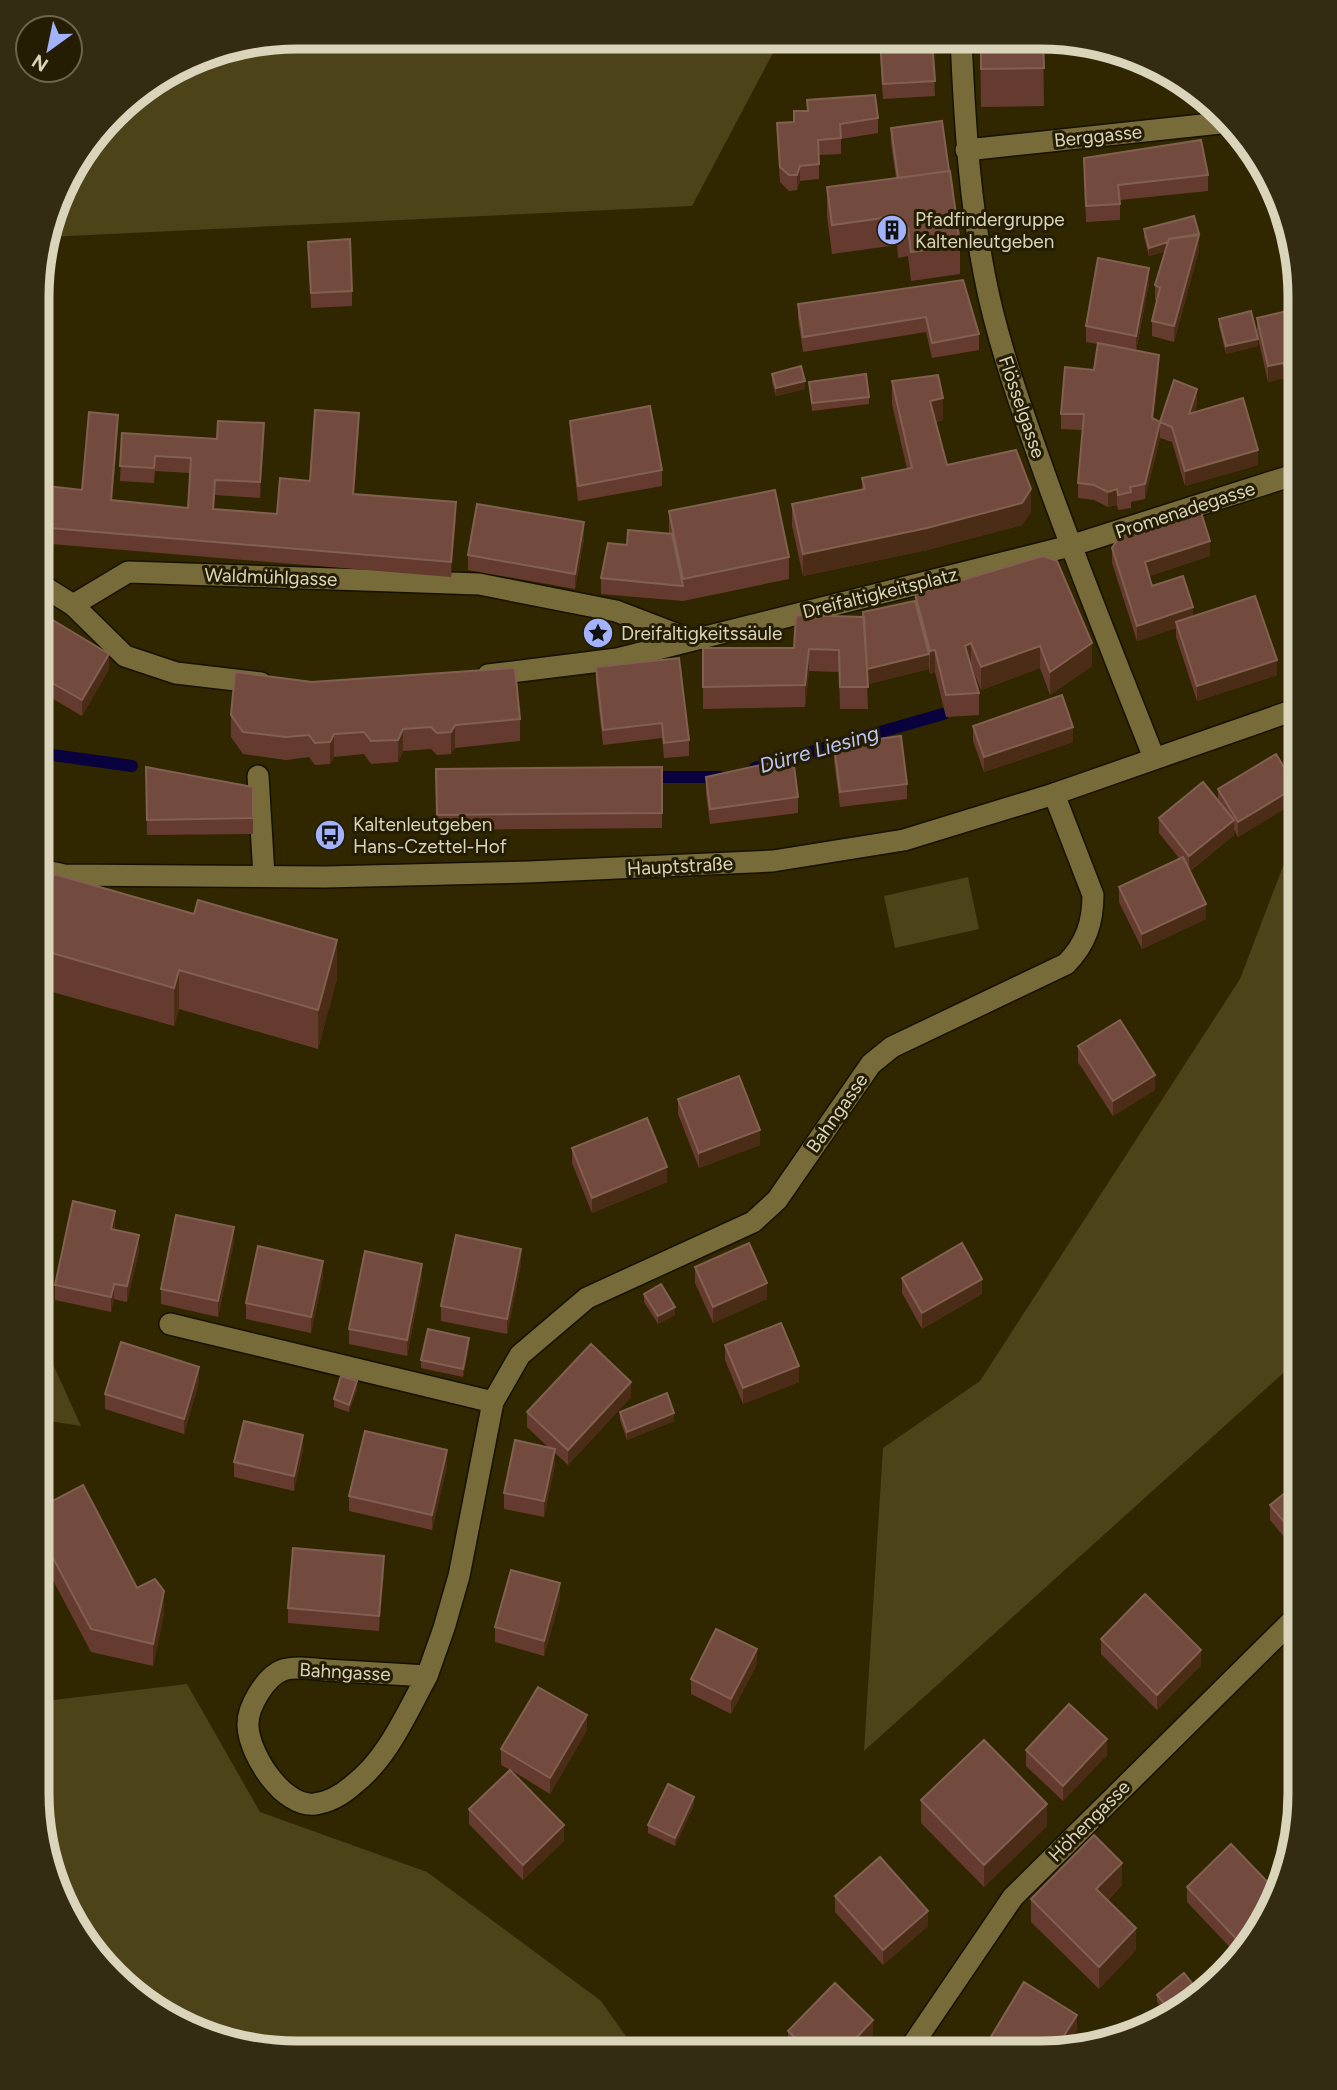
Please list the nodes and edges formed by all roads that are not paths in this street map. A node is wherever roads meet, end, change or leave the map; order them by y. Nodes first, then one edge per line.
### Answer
1 (961, 49) edge
2 (1217, 123) edge
3 (966, 150) junction
4 (1288, 477) edge
5 (1070, 546) junction
6 (49, 590) edge
7 (73, 605) junction
8 (689, 639) junction
9 (478, 676) edge
10 (283, 685) edge
11 (1288, 712) edge
12 (1154, 758) junction
13 (258, 776) dead end
14 (1055, 794) junction
15 (49, 872) edge
16 (264, 876) junction
17 (170, 1324) dead end
18 (493, 1402) junction
19 (1287, 1626) edge
20 (427, 1676) junction
21 (915, 2041) edge

1 - 3 street, Flösselgasse
2 - 3 street, Berggasse
3 - 5 street, Flösselgasse
4 - 5 street, Promenadegasse
5 - 8 street, Dreifaltigkeitsplatz
5 - 12 street, Flösselgasse
6 - 7 street
7 - 8 street, Waldmühlgasse
7 - 10 street
8 - 9 street, Dreifaltigkeitsplatz
11 - 12 street, Hauptstraße
12 - 14 street, Hauptstraße
13 - 16 street
14 - 16 street, Hauptstraße
14 - 18 street, Bahngasse
15 - 16 street, Hauptstraße
17 - 18 street
18 - 20 street, Bahngasse
19 - 21 street, Höhengasse
20 - 20 street, Bahngasse

